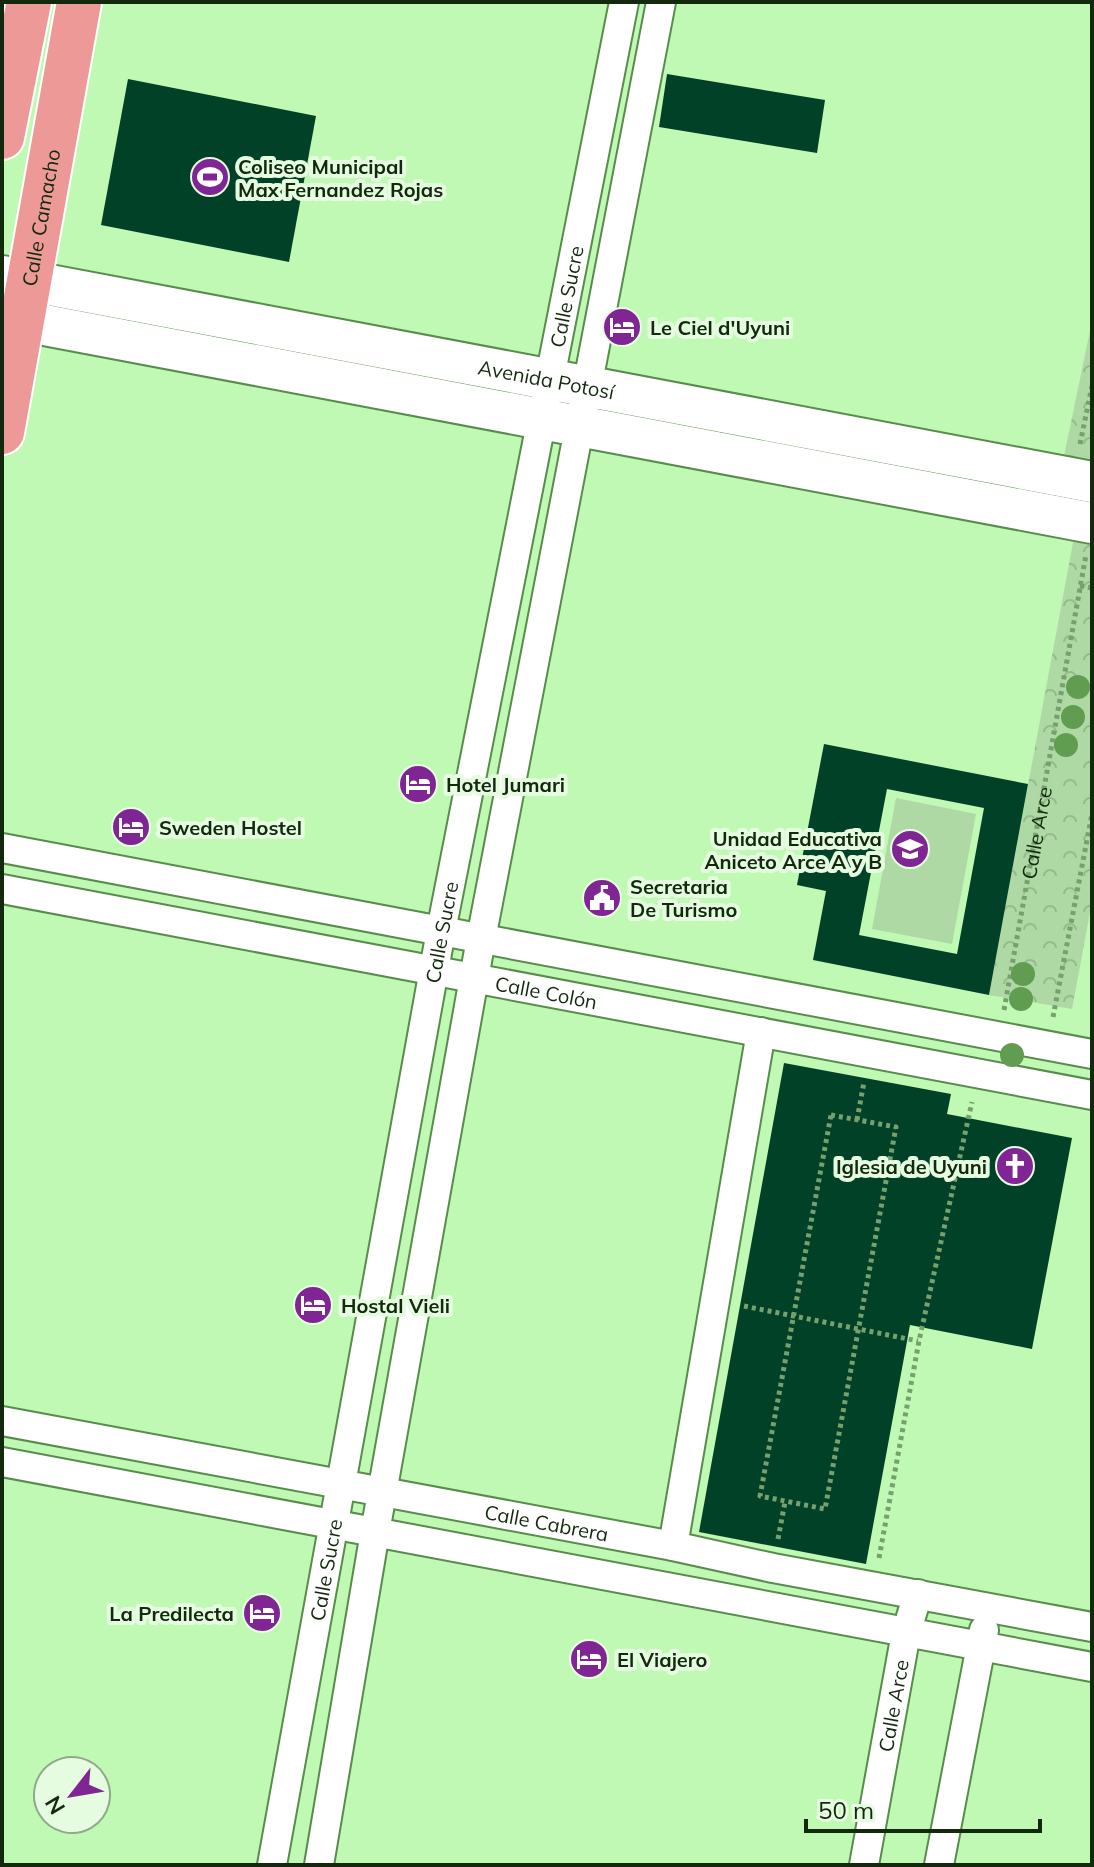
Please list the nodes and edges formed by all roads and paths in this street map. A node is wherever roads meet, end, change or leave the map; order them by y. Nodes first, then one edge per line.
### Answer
1 (29, 2) edge
2 (79, 2) edge
3 (624, 2) edge
4 (661, 2) edge
5 (2, 137) edge
6 (13, 298) edge
7 (568, 385) junction
8 (1092, 386) edge
9 (1090, 409) edge
10 (562, 424) junction
11 (2, 432) edge
12 (1083, 480) edge
13 (1092, 523) edge
14 (1080, 586) junction
15 (1092, 588) edge
16 (1092, 814) edge
17 (2, 848) edge
18 (2, 889) edge
19 (441, 931) junction
20 (481, 939) junction
21 (434, 970) junction
22 (474, 977) junction
23 (761, 1032) junction
24 (1000, 1036) junction
25 (1047, 1046) junction
26 (870, 1053) junction
27 (1092, 1054) edge
28 (981, 1075) junction
29 (1092, 1095) edge
30 (857, 1120) junction
31 (715, 1301) junction
32 (793, 1316) junction
33 (858, 1329) junction
34 (919, 1341) junction
35 (2, 1421) edge
36 (2, 1462) edge
37 (340, 1485) junction
38 (383, 1493) junction
39 (785, 1502) junction
40 (332, 1524) junction
41 (375, 1532) junction
42 (673, 1546) junction
43 (773, 1568) junction
44 (874, 1586) junction
45 (918, 1594) junction
46 (988, 1607) junction
47 (1092, 1627) edge
48 (906, 1633) junction
49 (981, 1646) junction
50 (1092, 1667) edge
51 (272, 1865) edge
52 (319, 1865) edge
53 (864, 1865) edge
54 (939, 1865) edge

1 - 5 highway
2 - 6 highway, Calle Camacho
3 - 7 street, Calle Sucre
4 - 7 street, Calle Sucre
6 - 7 main road, Avenida Potosí
6 - 10 main road, Avenida Potosí
6 - 11 highway, Calle Camacho
7 - 10 street, Calle Sucre
7 - 10 street, Calle Sucre
7 - 12 main road, Avenida Potosí
8 - 9 path
9 - 12 path
10 - 13 main road, Avenida Potosí
10 - 19 street, Calle Sucre
10 - 20 street, Calle Sucre
13 - 14 path, Calle Arce
14 - 15 path
14 - 24 path, Calle Arce
16 - 25 path
17 - 19 street, Calle Colón
18 - 21 street, Calle Colón
19 - 20 street, Calle Colón
19 - 21 street, Calle Sucre
20 - 22 street, Calle Sucre
20 - 24 street, Calle Colón
21 - 22 street, Calle Colón
21 - 37 street, Calle Sucre
22 - 23 street, Calle Colón
22 - 38 street, Calle Sucre
23 - 26 street, Calle Colón
23 - 31 street
24 - 25 street, Calle Colón
25 - 27 street, Calle Colón
26 - 28 street, Calle Colón
26 - 30 path
28 - 29 street, Calle Colón
28 - 34 path
30 - 32 path
30 - 33 path
31 - 32 path
31 - 42 street
32 - 33 path
32 - 39 path
33 - 34 path
33 - 39 path
34 - 44 path
35 - 37 street, Calle Cabrera
36 - 40 street, Calle Cabrera
37 - 38 street, Calle Cabrera
37 - 40 street, Calle Sucre
38 - 41 street, Calle Sucre
38 - 42 street, Calle Cabrera
39 - 43 path
40 - 41 street, Calle Cabrera
40 - 51 street, Calle Sucre
41 - 48 street, Calle Cabrera
41 - 52 street, Calle Sucre
42 - 43 street, Calle Cabrera
43 - 44 street, Calle Cabrera
44 - 45 street, Calle Cabrera
45 - 46 street, Calle Cabrera
45 - 48 street, Calle Arce
46 - 47 street, Calle Cabrera
46 - 49 street
48 - 49 street, Calle Cabrera
48 - 53 street, Calle Arce
49 - 50 street, Calle Cabrera
49 - 54 street

